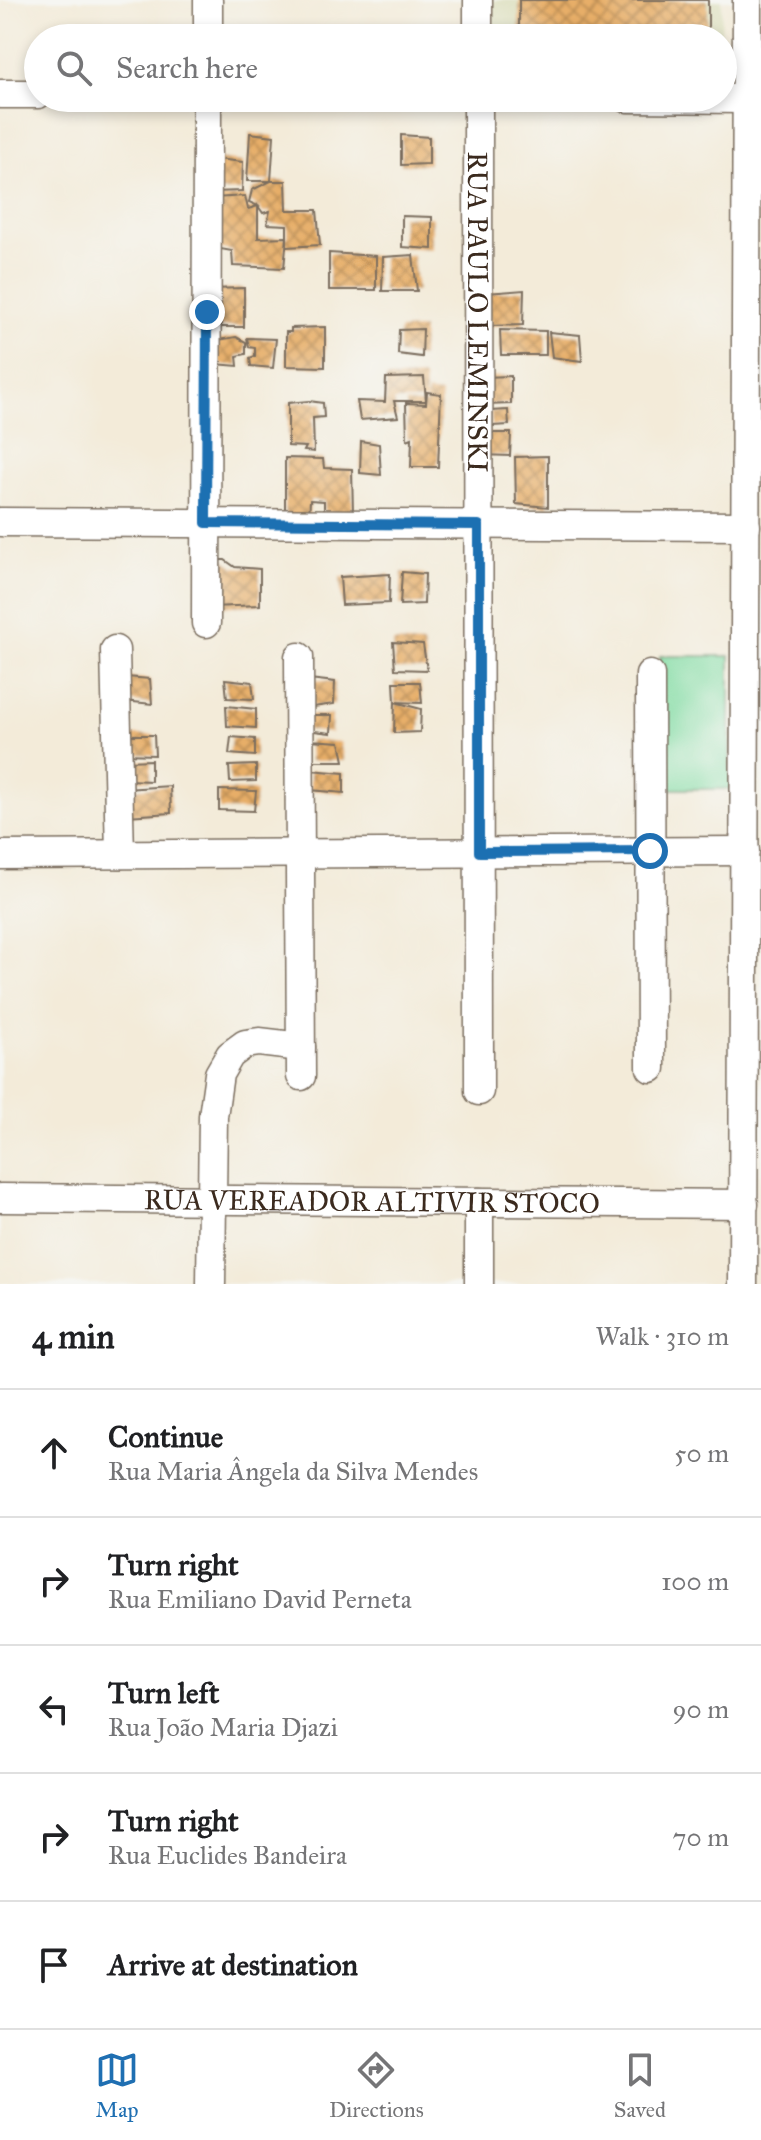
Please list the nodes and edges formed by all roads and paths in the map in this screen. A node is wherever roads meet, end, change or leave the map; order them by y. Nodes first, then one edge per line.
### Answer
1 (208, 0) edge
2 (478, 0) edge
3 (747, 0) edge
4 (208, 24) edge
5 (478, 24) edge
6 (0, 94) edge
7 (24, 94) edge
8 (737, 99) edge
9 (747, 99) junction
10 (207, 112) edge
11 (478, 112) edge
12 (0, 522) edge
13 (206, 523) junction
14 (479, 525) junction
15 (746, 526) junction
16 (206, 623) dead end
17 (115, 650) dead end
18 (299, 657) dead end
19 (650, 675) dead end
20 (650, 851) junction
21 (745, 851) junction
22 (479, 852) junction
23 (300, 853) junction
24 (120, 854) junction
25 (0, 855) edge
26 (651, 1068) dead end
27 (479, 1091) dead end
28 (0, 1198) edge
29 (211, 1200) junction
30 (479, 1202) junction
31 (744, 1204) junction
32 (211, 1284) edge
33 (479, 1284) edge
34 (743, 1284) edge

1 - 4 street
2 - 5 street
3 - 9 street
6 - 7 street
8 - 9 street
9 - 15 street
10 - 13 street
11 - 14 street, RUA PAULO LEMINSKI
12 - 13 street
13 - 14 street
13 - 16 street
14 - 15 street
14 - 22 street, RUA PAULO LEMINSKI
15 - 21 street
17 - 24 street
18 - 23 street
19 - 20 street
20 - 21 street
20 - 22 street
20 - 26 street
21 - 31 street
22 - 23 street
22 - 27 street, RUA PAULO LEMINSKI
23 - 24 street
23 - 29 street
24 - 25 street
28 - 29 street, RUA VEREADOR ALTIVIR STOCO
29 - 30 street, RUA VEREADOR ALTIVIR STOCO
29 - 32 street
30 - 31 street, RUA VEREADOR ALTIVIR STOCO
30 - 33 street
31 - 34 street

